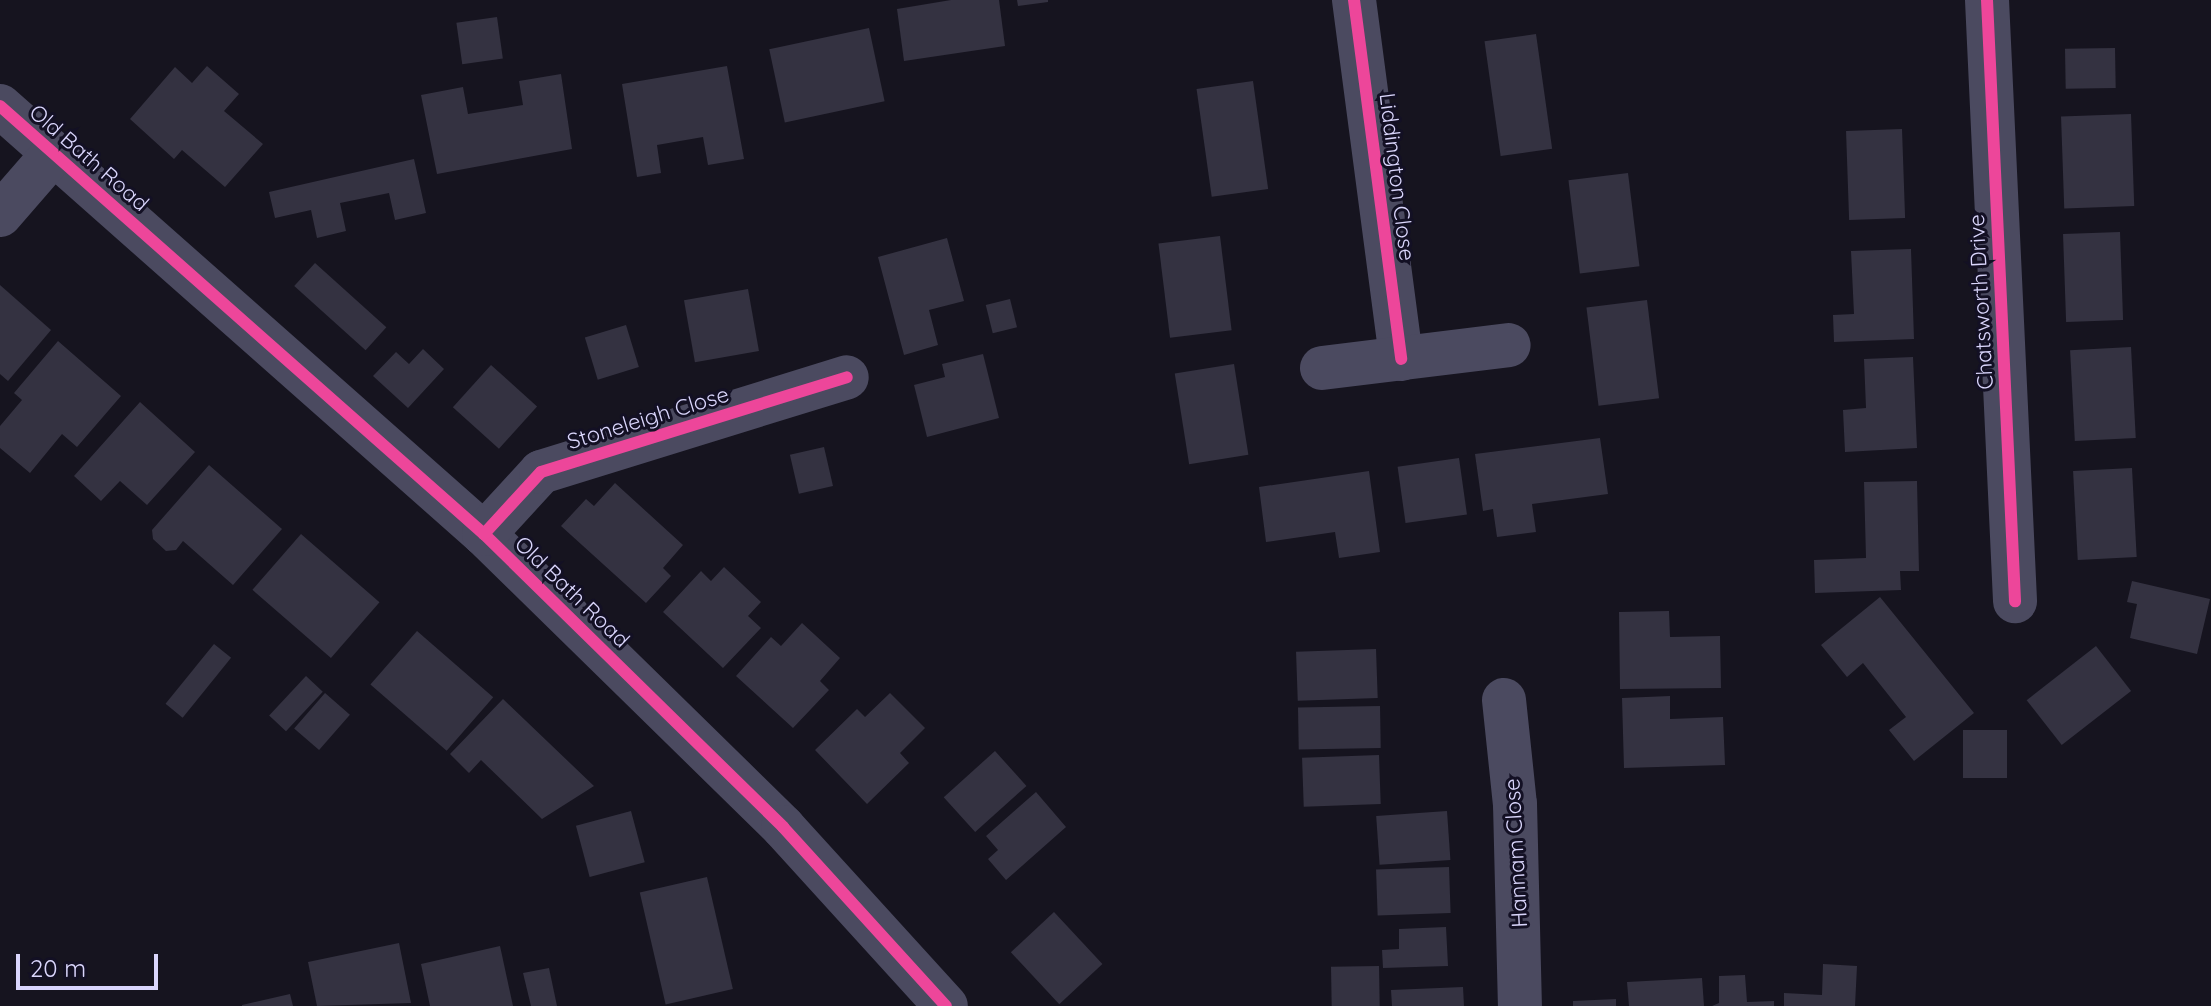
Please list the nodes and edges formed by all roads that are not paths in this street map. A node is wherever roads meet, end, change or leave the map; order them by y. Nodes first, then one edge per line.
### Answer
1 (1354, 0) edge
2 (1987, 0) edge
3 (0, 106) edge
4 (53, 154) junction
5 (0, 215) edge
6 (1509, 345) dead end
7 (1401, 359) junction
8 (1322, 368) dead end
9 (847, 377) dead end
10 (484, 534) junction
11 (2015, 601) dead end
12 (1504, 700) dead end
13 (946, 1006) edge
14 (1520, 1006) edge

1 - 7 street, Liddington Close
2 - 11 street, Chatsworth Drive
3 - 4 street, Old Bath Road
4 - 5 street
4 - 10 street, Old Bath Road
6 - 7 street
7 - 8 street
9 - 10 street, Stoneleigh Close
10 - 13 street, Old Bath Road
12 - 14 street, Hannam Close

